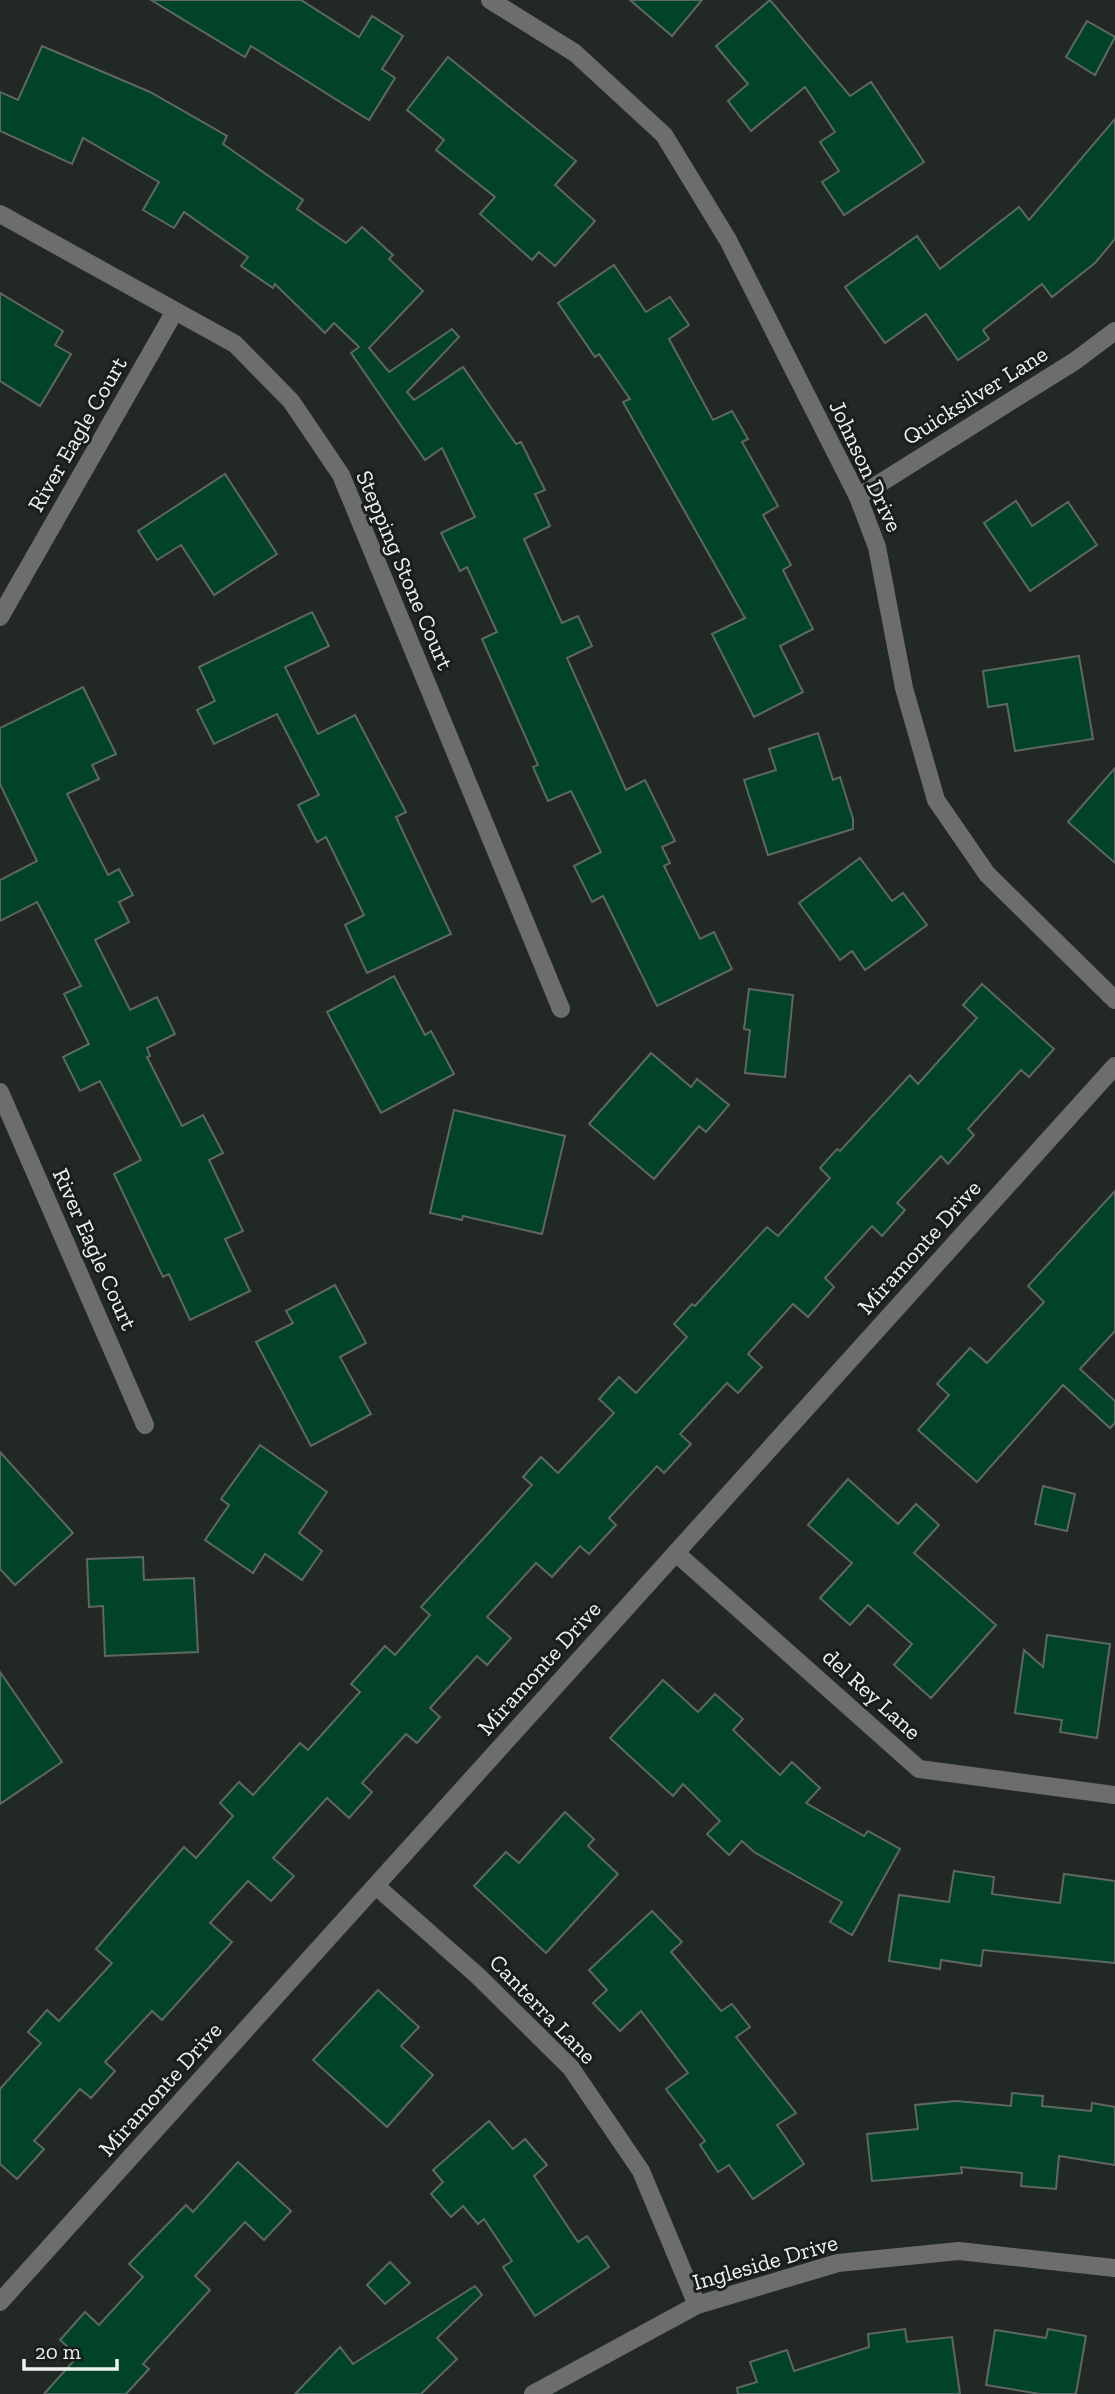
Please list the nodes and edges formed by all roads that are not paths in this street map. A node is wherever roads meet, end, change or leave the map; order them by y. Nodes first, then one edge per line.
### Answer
1 (490, 0) edge
2 (0, 214) edge
3 (175, 311) junction
4 (1115, 331) edge
5 (858, 497) junction
6 (0, 617) edge
7 (1115, 1000) edge
8 (561, 1009) dead end
9 (1115, 1066) edge
10 (0, 1092) edge
11 (145, 1425) dead end
12 (676, 1553) junction
13 (1115, 1795) edge
14 (376, 1886) junction
15 (1115, 2268) edge
16 (0, 2302) edge
17 (698, 2305) junction
18 (533, 2394) edge

1 - 5 street, Johnson Drive
2 - 3 street, Stepping Stone Court
3 - 6 street, River Eagle Court
3 - 8 street, Stepping Stone Court
4 - 5 street, Quicksilver Lane
5 - 7 street, Johnson Drive
9 - 12 street, Miramonte Drive
10 - 11 street, River Eagle Court
12 - 13 street, del Rey Lane
12 - 14 street, Miramonte Drive
14 - 16 street, Miramonte Drive
14 - 17 street, Canterra Lane
15 - 17 street, Ingleside Drive
17 - 18 street, Ingleside Drive

